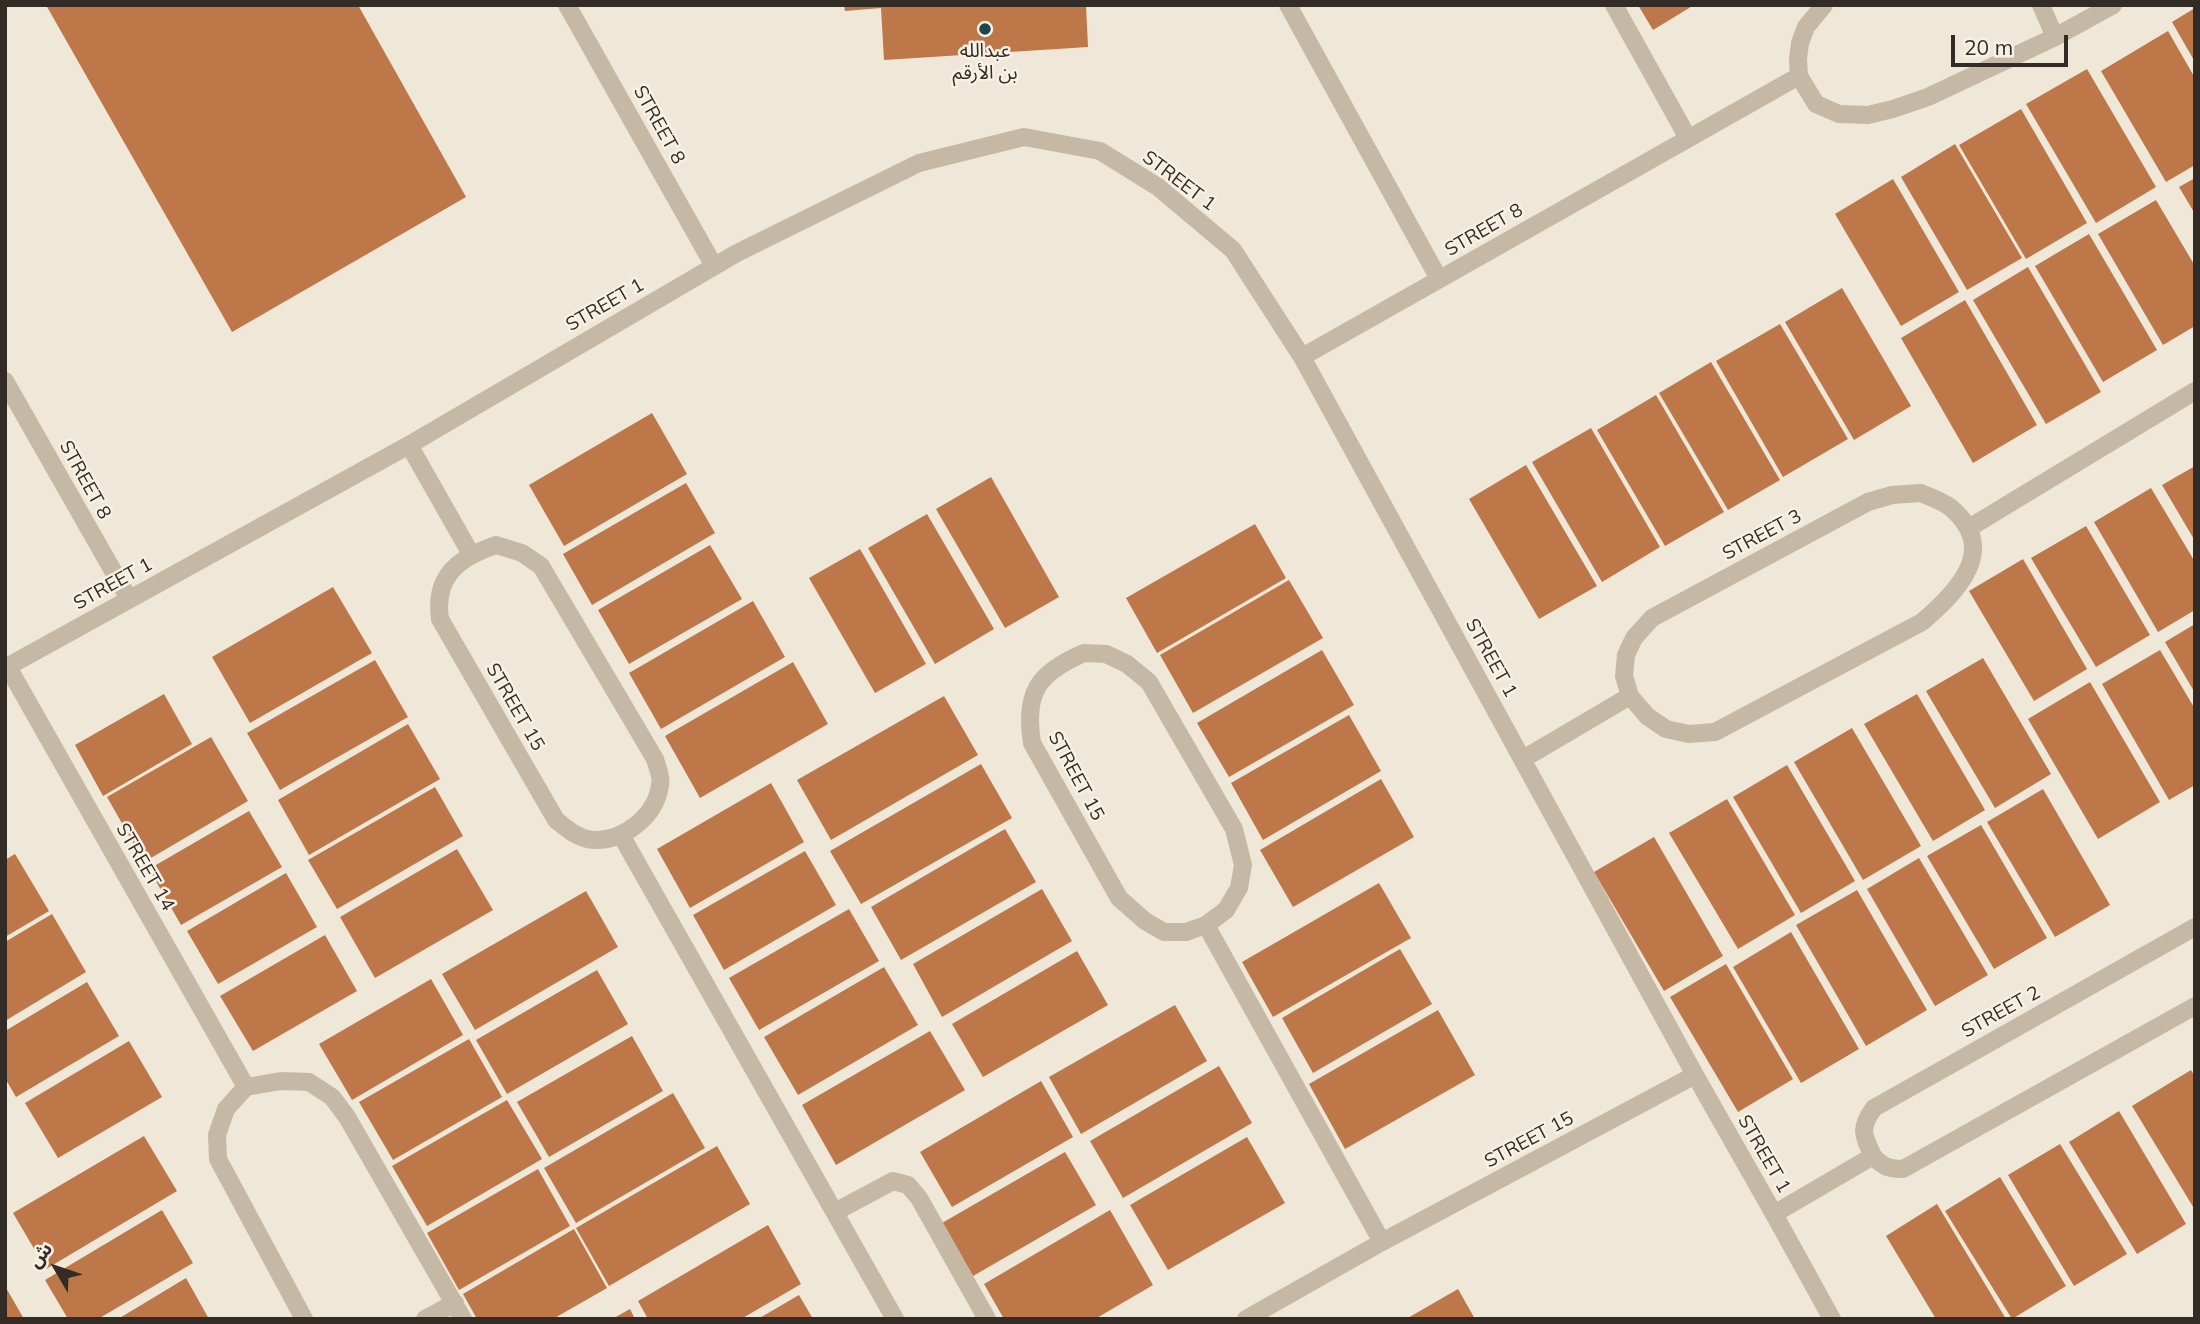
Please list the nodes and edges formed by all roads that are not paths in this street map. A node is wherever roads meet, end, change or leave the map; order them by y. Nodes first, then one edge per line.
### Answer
1 (567, 5) edge
2 (1288, 5) edge
3 (1614, 5) edge
4 (1824, 5) edge
5 (2041, 5) edge
6 (2113, 5) edge
7 (2055, 37) junction
8 (1799, 76) junction
9 (1688, 138) junction
10 (714, 266) junction
11 (1440, 279) junction
12 (1302, 357) junction
13 (5, 381) edge
14 (2195, 391) edge
15 (409, 445) junction
16 (1969, 528) junction
17 (471, 554) junction
18 (129, 599) junction
19 (6, 667) edge
20 (1630, 696) junction
21 (1522, 759) junction
22 (621, 835) junction
23 (1206, 925) junction
24 (2195, 928) edge
25 (2195, 1006) edge
26 (1695, 1075) junction
27 (246, 1087) junction
28 (1873, 1156) junction
29 (835, 1212) junction
30 (1774, 1214) junction
31 (1382, 1242) junction
32 (459, 1311) edge
33 (304, 1319) edge
34 (425, 1319) edge
35 (895, 1319) edge
36 (986, 1319) edge
37 (1246, 1319) edge
38 (1832, 1319) edge

1 - 10 street, STREET 8
2 - 11 street
3 - 9 street
4 - 8 street
5 - 7 street
6 - 7 street
7 - 8 street
8 - 9 street, STREET 8
9 - 11 street, STREET 8
10 - 12 street, STREET 1
10 - 15 street, STREET 1
11 - 12 street, STREET 8
12 - 21 street, STREET 1
13 - 18 street, STREET 8
14 - 16 street
15 - 17 street
15 - 18 street, STREET 1
16 - 20 street
16 - 20 street, STREET 3
17 - 22 street, STREET 15
17 - 22 street
18 - 19 street, STREET 1
19 - 27 street, STREET 14
20 - 21 street
21 - 26 street, STREET 1
22 - 29 street
23 - 23 street, STREET 15
23 - 31 street
24 - 28 street, STREET 2
25 - 28 street
26 - 30 street, STREET 1
26 - 31 street, STREET 15
27 - 32 street
27 - 33 street
28 - 30 street
29 - 35 street
29 - 36 street
30 - 38 street, STREET 1
31 - 37 street, STREET 15
32 - 34 street

